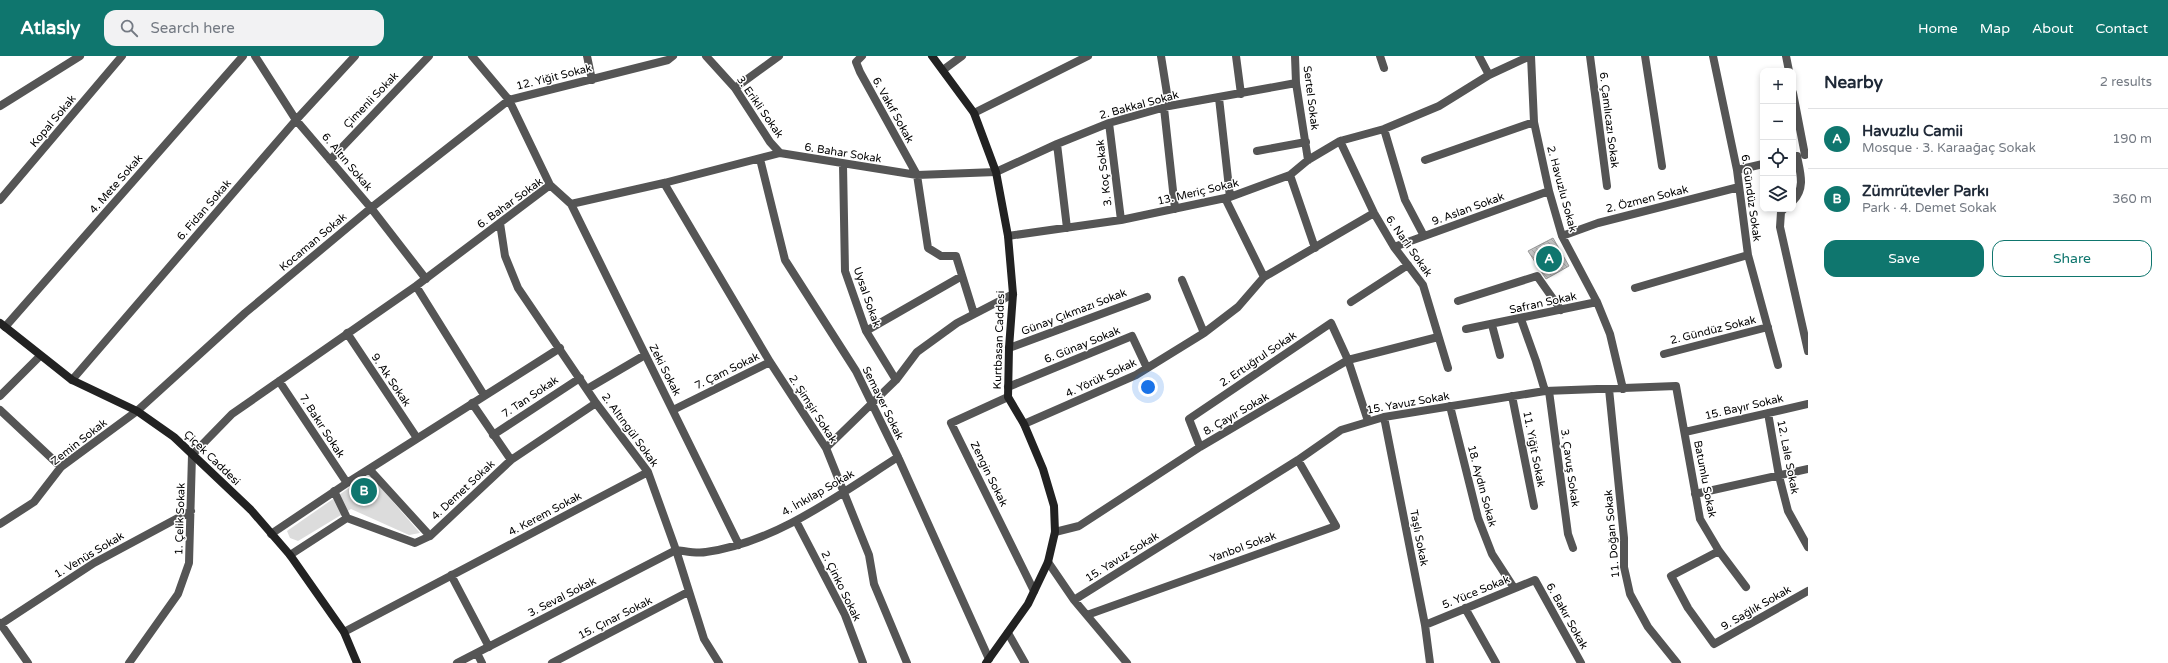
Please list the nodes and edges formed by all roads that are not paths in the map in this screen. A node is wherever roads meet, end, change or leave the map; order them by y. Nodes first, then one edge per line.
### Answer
1 (80, 56) edge
2 (122, 56) edge
3 (243, 56) edge
4 (255, 56) edge
5 (355, 56) edge
6 (429, 56) edge
7 (472, 56) edge
8 (587, 56) edge
9 (673, 56) edge
10 (706, 56) edge
11 (779, 56) edge
12 (862, 56) edge
13 (932, 56) edge
14 (962, 56) edge
15 (1088, 56) edge
16 (1161, 56) edge
17 (1236, 56) edge
18 (1295, 56) edge
19 (1380, 56) edge
20 (1479, 56) edge
21 (1530, 56) edge
22 (1590, 56) edge
23 (1645, 56) edge
24 (1713, 56) edge
25 (1786, 56) edge
26 (1384, 68) dead end
27 (1788, 68) edge
28 (943, 70) junction
29 (1489, 75) junction
30 (592, 80) junction
31 (1296, 83) junction
32 (735, 88) junction
33 (1241, 94) junction
34 (1219, 98) junction
35 (509, 100) junction
36 (1794, 104) edge
37 (0, 106) edge
38 (1166, 107) junction
39 (974, 113) junction
40 (296, 120) junction
41 (1534, 122) junction
42 (1109, 123) junction
43 (1384, 129) junction
44 (1340, 141) junction
45 (1306, 142) junction
46 (1057, 144) junction
47 (1257, 151) dead end
48 (780, 153) junction
49 (1801, 156) edge
50 (760, 159) junction
51 (330, 160) junction
52 (1308, 160) junction
53 (1425, 160) dead end
54 (843, 165) junction
55 (1760, 165) edge
56 (1662, 166) dead end
57 (1737, 170) junction
58 (996, 172) junction
59 (917, 175) junction
60 (1290, 176) junction
61 (664, 183) junction
62 (550, 185) junction
63 (1607, 186) dead end
64 (1739, 187) junction
65 (1549, 191) junction
66 (1796, 197) edge
67 (1228, 198) junction
68 (0, 200) edge
69 (570, 204) junction
70 (371, 208) junction
71 (1175, 209) junction
72 (1780, 212) edge
73 (1374, 214) junction
74 (1120, 220) junction
75 (500, 223) junction
76 (1067, 228) junction
77 (1008, 236) junction
78 (1424, 236) junction
79 (1562, 236) junction
80 (1394, 247) junction
81 (1315, 248) junction
82 (1748, 255) junction
83 (1408, 265) junction
84 (962, 276) junction
85 (1264, 277) junction
86 (426, 279) junction
87 (1182, 280) dead end
88 (416, 286) junction
89 (1635, 288) dead end
90 (1013, 294) junction
91 (1146, 297) dead end
92 (1458, 301) dead end
93 (1351, 302) dead end
94 (1598, 302) junction
95 (1561, 310) junction
96 (974, 314) junction
97 (1521, 319) junction
98 (2, 325) edge
99 (1492, 325) junction
100 (1768, 328) junction
101 (1466, 330) dead end
102 (866, 331) junction
103 (348, 333) junction
104 (1204, 333) junction
105 (1806, 334) edge
106 (1438, 337) junction
107 (560, 348) junction
108 (1009, 348) junction
109 (1808, 351) edge
110 (1664, 354) dead end
111 (645, 355) junction
112 (1500, 355) dead end
113 (40, 356) junction
114 (1348, 360) junction
115 (770, 362) junction
116 (1778, 365) dead end
117 (1147, 368) junction
118 (1448, 368) dead end
119 (580, 378) junction
120 (72, 380) junction
121 (280, 380) junction
122 (896, 380) junction
123 (1008, 386) junction
124 (1676, 386) joint
125 (587, 389) junction
126 (1609, 389) junction
127 (1623, 389) junction
128 (1547, 391) junction
129 (484, 394) junction
130 (0, 396) edge
131 (1512, 396) junction
132 (1008, 398) junction
133 (596, 403) junction
134 (472, 404) junction
135 (1808, 404) edge
136 (872, 405) junction
137 (1450, 406) junction
138 (0, 410) edge
139 (673, 410) junction
140 (137, 411) junction
141 (1768, 413) junction
142 (1384, 417) junction
143 (1368, 421) junction
144 (1024, 424) junction
145 (1685, 432) junction
146 (493, 435) junction
147 (417, 438) junction
148 (1200, 447) junction
149 (826, 448) junction
150 (192, 455) junction
151 (898, 457) junction
152 (511, 460) junction
153 (1298, 460) junction
154 (61, 467) junction
155 (369, 469) junction
156 (1808, 469) edge
157 (648, 472) junction
158 (1779, 476) junction
159 (347, 483) junction
160 (334, 491) junction
161 (845, 491) junction
162 (1695, 494) junction
163 (1534, 506) dead end
164 (191, 511) junction
165 (348, 518) junction
166 (796, 521) junction
167 (0, 524) edge
168 (1055, 532) junction
169 (271, 534) junction
170 (430, 536) junction
171 (739, 545) junction
172 (1808, 547) edge
173 (1573, 548) dead end
174 (676, 550) junction
175 (1719, 551) junction
176 (290, 555) junction
177 (1048, 562) junction
178 (452, 575) junction
179 (1535, 580) joint
180 (1746, 587) dead end
181 (1514, 588) junction
182 (1808, 590) edge
183 (1034, 591) junction
184 (688, 592) junction
185 (1074, 600) junction
186 (1465, 608) junction
187 (1086, 615) junction
188 (0, 624) edge
189 (1425, 625) junction
190 (344, 632) junction
191 (1008, 633) junction
192 (489, 646) junction
193 (477, 652) junction
194 (988, 661) edge
195 (28, 663) edge
196 (130, 663) edge
197 (357, 663) edge
198 (457, 663) edge
199 (482, 663) edge
200 (552, 663) edge
201 (719, 663) edge
202 (863, 663) edge
203 (907, 663) edge
204 (1025, 663) edge
205 (1127, 663) edge
206 (1430, 663) edge
207 (1496, 663) edge
208 (1581, 663) edge
209 (1677, 663) edge

1 - 37 street
2 - 68 street, Kopal Sokak
3 - 98 street, 4. Mete Sokak
4 - 40 street, 6. Altın Sokak
5 - 40 street, 6. Fidan Sokak
6 - 51 street, Çimenli Sokak
7 - 35 street
8 - 30 street
9 - 30 street, 12. Yiğit Sokak
10 - 32 street, 3. Erikli Sokak
11 - 32 street
12 - 59 street, 6. Vakıf Sokak
13 - 28 main road, Kurtbasan Caddesi
14 - 28 street
15 - 39 street
16 - 38 street
17 - 33 street
18 - 31 street, Sertel Sokak
19 - 26 street
20 - 29 street
21 - 29 street, 13. Meriç Sokak
21 - 41 street, 2. Havuzlu Sokak
22 - 63 street, 6. Çamlıcazı Sokak
23 - 56 street
24 - 57 street, 6. Gündüz Sokak
25 - 27 street
28 - 39 main road, Kurtbasan Caddesi
29 - 43 street, 13. Meriç Sokak
30 - 35 street, 12. Yiğit Sokak
31 - 33 street, 2. Bakkal Sokak
31 - 45 street, Sertel Sokak
32 - 48 street, 3. Erikli Sokak
33 - 34 street, 2. Bakkal Sokak
34 - 38 street, 2. Bakkal Sokak
34 - 67 street
35 - 62 street
35 - 70 street, Kocaman Sokak
36 - 49 street
38 - 42 street, 2. Bakkal Sokak
38 - 71 street
39 - 58 main road, Kurtbasan Caddesi
40 - 51 street, 6. Altın Sokak
40 - 120 street, 6. Fidan Sokak
41 - 53 street
41 - 65 street, 2. Havuzlu Sokak
42 - 46 street, 2. Bakkal Sokak
42 - 74 street, 3. Koç Sokak
43 - 44 street, 13. Meriç Sokak
43 - 78 street
44 - 52 street, 13. Meriç Sokak
44 - 73 street, 6. Narlı Sokak
45 - 47 street, Sertel Sokak
45 - 52 street, Sertel Sokak
46 - 58 street, 2. Bakkal Sokak
46 - 76 street
48 - 50 street, 6. Bahar Sokak
48 - 54 street, 6. Bahar Sokak
49 - 66 street
50 - 61 street, 6. Bahar Sokak
50 - 136 street, Semaver Sokak
51 - 70 street, 6. Altın Sokak
52 - 60 street, 13. Meriç Sokak
54 - 59 street, 6. Bahar Sokak
54 - 102 street, Uysal Sokak
55 - 57 street
57 - 64 street, 6. Gündüz Sokak
58 - 59 street, 6. Bahar Sokak
58 - 77 main road, Kurtbasan Caddesi
59 - 84 street
60 - 67 street, 13. Meriç Sokak
60 - 81 street
61 - 69 street, 6. Bahar Sokak
61 - 115 street, 2. Şimşir Sokak
62 - 69 street, 6. Bahar Sokak
62 - 75 street, 6. Bahar Sokak
64 - 79 street, 2. Özmen Sokak
64 - 82 street, 6. Gündüz Sokak
65 - 78 street, 9. Aslan Sokak
65 - 79 street, 2. Havuzlu Sokak
67 - 71 street, 13. Meriç Sokak
67 - 85 street
69 - 111 street, Zeki Sokak
70 - 86 street, 6. Altın Sokak
70 - 140 street, Kocaman Sokak
71 - 74 street, 13. Meriç Sokak
72 - 105 street
73 - 80 street, 6. Narlı Sokak
73 - 81 street, 4. Yörük Sokak
74 - 76 street, 13. Meriç Sokak
75 - 86 street, 6. Bahar Sokak
75 - 107 street, 2. Altıngül Sokak
76 - 77 street, 13. Meriç Sokak
77 - 90 main road, Kurtbasan Caddesi
78 - 80 street, 9. Aslan Sokak
79 - 94 street, 2. Havuzlu Sokak
80 - 83 street, 6. Narlı Sokak
81 - 85 street, 4. Yörük Sokak
82 - 89 street
82 - 100 street, 6. Gündüz Sokak
83 - 93 street
83 - 106 street, 6. Narlı Sokak
84 - 96 street
84 - 102 street
85 - 104 street, 4. Yörük Sokak
86 - 88 street, 6. Bahar Sokak
87 - 104 street
88 - 103 street, 6. Bahar Sokak
88 - 129 street
90 - 96 street
90 - 108 main road, Kurtbasan Caddesi
91 - 108 street, Günay Çıkmazı Sokak
92 - 95 street
94 - 95 street, Safran Sokak
94 - 127 street, 2. Havuzlu Sokak
95 - 97 street, Safran Sokak
96 - 122 street
97 - 99 street, Safran Sokak
97 - 128 street, 3. Çavuş Sokak
98 - 113 main road, Çiçek Caddesi
99 - 101 street, Safran Sokak
99 - 112 street
100 - 110 street, 2. Gündüz Sokak
100 - 116 street, 6. Gündüz Sokak
102 - 122 street, Uysal Sokak
103 - 121 street, 6. Bahar Sokak
103 - 147 street, 9. Ak Sokak
104 - 117 street, 4. Yörük Sokak
105 - 109 street
106 - 114 street, 8. Çayır Sokak
106 - 118 street, 6. Narlı Sokak
107 - 119 street, 2. Altıngül Sokak
107 - 129 street
108 - 123 main road, Kurtbasan Caddesi
111 - 125 street
111 - 139 street, Zeki Sokak
113 - 120 main road, Çiçek Caddesi
113 - 130 street
114 - 143 street
114 - 148 street, 8. Çayır Sokak
114 - 148 street, 2. Ertuğrul Sokak
115 - 139 street, 7. Çam Sokak
115 - 149 street, 2. Şimşir Sokak
117 - 123 street, 6. Günay Sokak
117 - 144 street, 4. Yörük Sokak
119 - 125 street, 2. Altıngül Sokak
119 - 146 street, 7. Tan Sokak
120 - 140 main road, Çiçek Caddesi
121 - 150 street, 6. Bahar Sokak
121 - 159 street, 7. Bakır Sokak
122 - 136 street
123 - 132 main road, Kurtbasan Caddesi
124 - 127 street, 15. Yavuz Sokak
124 - 145 street, Batumlu Sokak
125 - 133 street, 2. Altıngül Sokak
126 - 127 street, 15. Yavuz Sokak
126 - 128 street, 15. Yavuz Sokak
126 - 209 street, 11. Doğan Sokak
128 - 131 street, 15. Yavuz Sokak
128 - 173 street, 3. Çavuş Sokak
129 - 134 street
131 - 137 street, 15. Yavuz Sokak
131 - 163 street, 11. Yiğit Sokak
132 - 144 main road, Kurtbasan Caddesi
132 - 183 street, Zengin Sokak
133 - 152 street, 4. Demet Sokak
133 - 157 street, 2. Altıngül Sokak
134 - 146 street, 4. Demet Sokak
134 - 147 street
135 - 141 street, 15. Bayır Sokak
136 - 149 street
136 - 151 street, Semaver Sokak
137 - 142 street, 15. Yavuz Sokak
137 - 181 street, 18. Aydın Sokak
138 - 154 street
139 - 171 street, Zeki Sokak
140 - 150 main road, Çiçek Caddesi
140 - 154 street, Zemin Sokak
141 - 145 street, 15. Bayır Sokak
141 - 158 street, 12. Lale Sokak
142 - 143 street, 15. Yavuz Sokak
142 - 189 street, Taşlı Sokak
143 - 153 street, 15. Yavuz Sokak
144 - 168 main road, Kurtbasan Caddesi
145 - 162 street, Batumlu Sokak
146 - 152 street, 4. Demet Sokak
147 - 155 street
148 - 168 street, 8. Çayır Sokak
149 - 161 street, 2. Şimşir Sokak
150 - 164 street, 1. Çelik Sokak
150 - 169 main road, Çiçek Caddesi
151 - 161 street, 4. İnkılap Sokak
151 - 194 street, Semaver Sokak
152 - 170 street, 4. Demet Sokak
153 - 185 street, 15. Yavuz Sokak
153 - 187 street, Yanbol Sokak
154 - 167 street, Zemin Sokak
155 - 159 street
155 - 170 street, 4. Demet Sokak
156 - 158 street
157 - 174 street, 2. Altıngül Sokak
157 - 178 street, 4. Kerem Sokak
158 - 162 street
158 - 172 street, 12. Lale Sokak
159 - 160 street
160 - 165 street
160 - 169 street
161 - 166 street, 4. İnkılap Sokak
161 - 203 street, 2. Şimşir Sokak
162 - 175 street, Batumlu Sokak
164 - 188 street, 1. Venüs Sokak
164 - 196 street, 1. Çelik Sokak
165 - 170 street, 4. Demet Sokak
165 - 176 street
166 - 171 street, 4. İnkılap Sokak
166 - 202 street, 2. Çinko Sokak
168 - 177 main road, Kurtbasan Caddesi
169 - 176 main road, Çiçek Caddesi
171 - 174 street, 4. İnkılap Sokak
174 - 184 street, 2. Altıngül Sokak
174 - 192 street, 3. Seval Sokak
175 - 180 street, Batumlu Sokak
175 - 182 street, 9. Sağlık Sokak
176 - 190 main road, Çiçek Caddesi
177 - 183 main road, Kurtbasan Caddesi
177 - 185 street
178 - 190 street, 4. Kerem Sokak
178 - 192 street
179 - 181 street, 5. Yüce Sokak
179 - 208 street, 6. Bakır Sokak
181 - 186 street, 5. Yüce Sokak
183 - 191 main road, Kurtbasan Caddesi
184 - 200 street, 15. Çınar Sokak
184 - 201 street, 2. Altıngül Sokak
185 - 187 street
186 - 189 street, 5. Yüce Sokak
186 - 207 street
187 - 205 street
188 - 195 street
189 - 206 street, Taşlı Sokak
190 - 197 main road, Çiçek Caddesi
191 - 194 main road, Kurtbasan Caddesi
191 - 204 street
192 - 193 street, 3. Seval Sokak
193 - 198 street, 3. Seval Sokak
193 - 199 street

